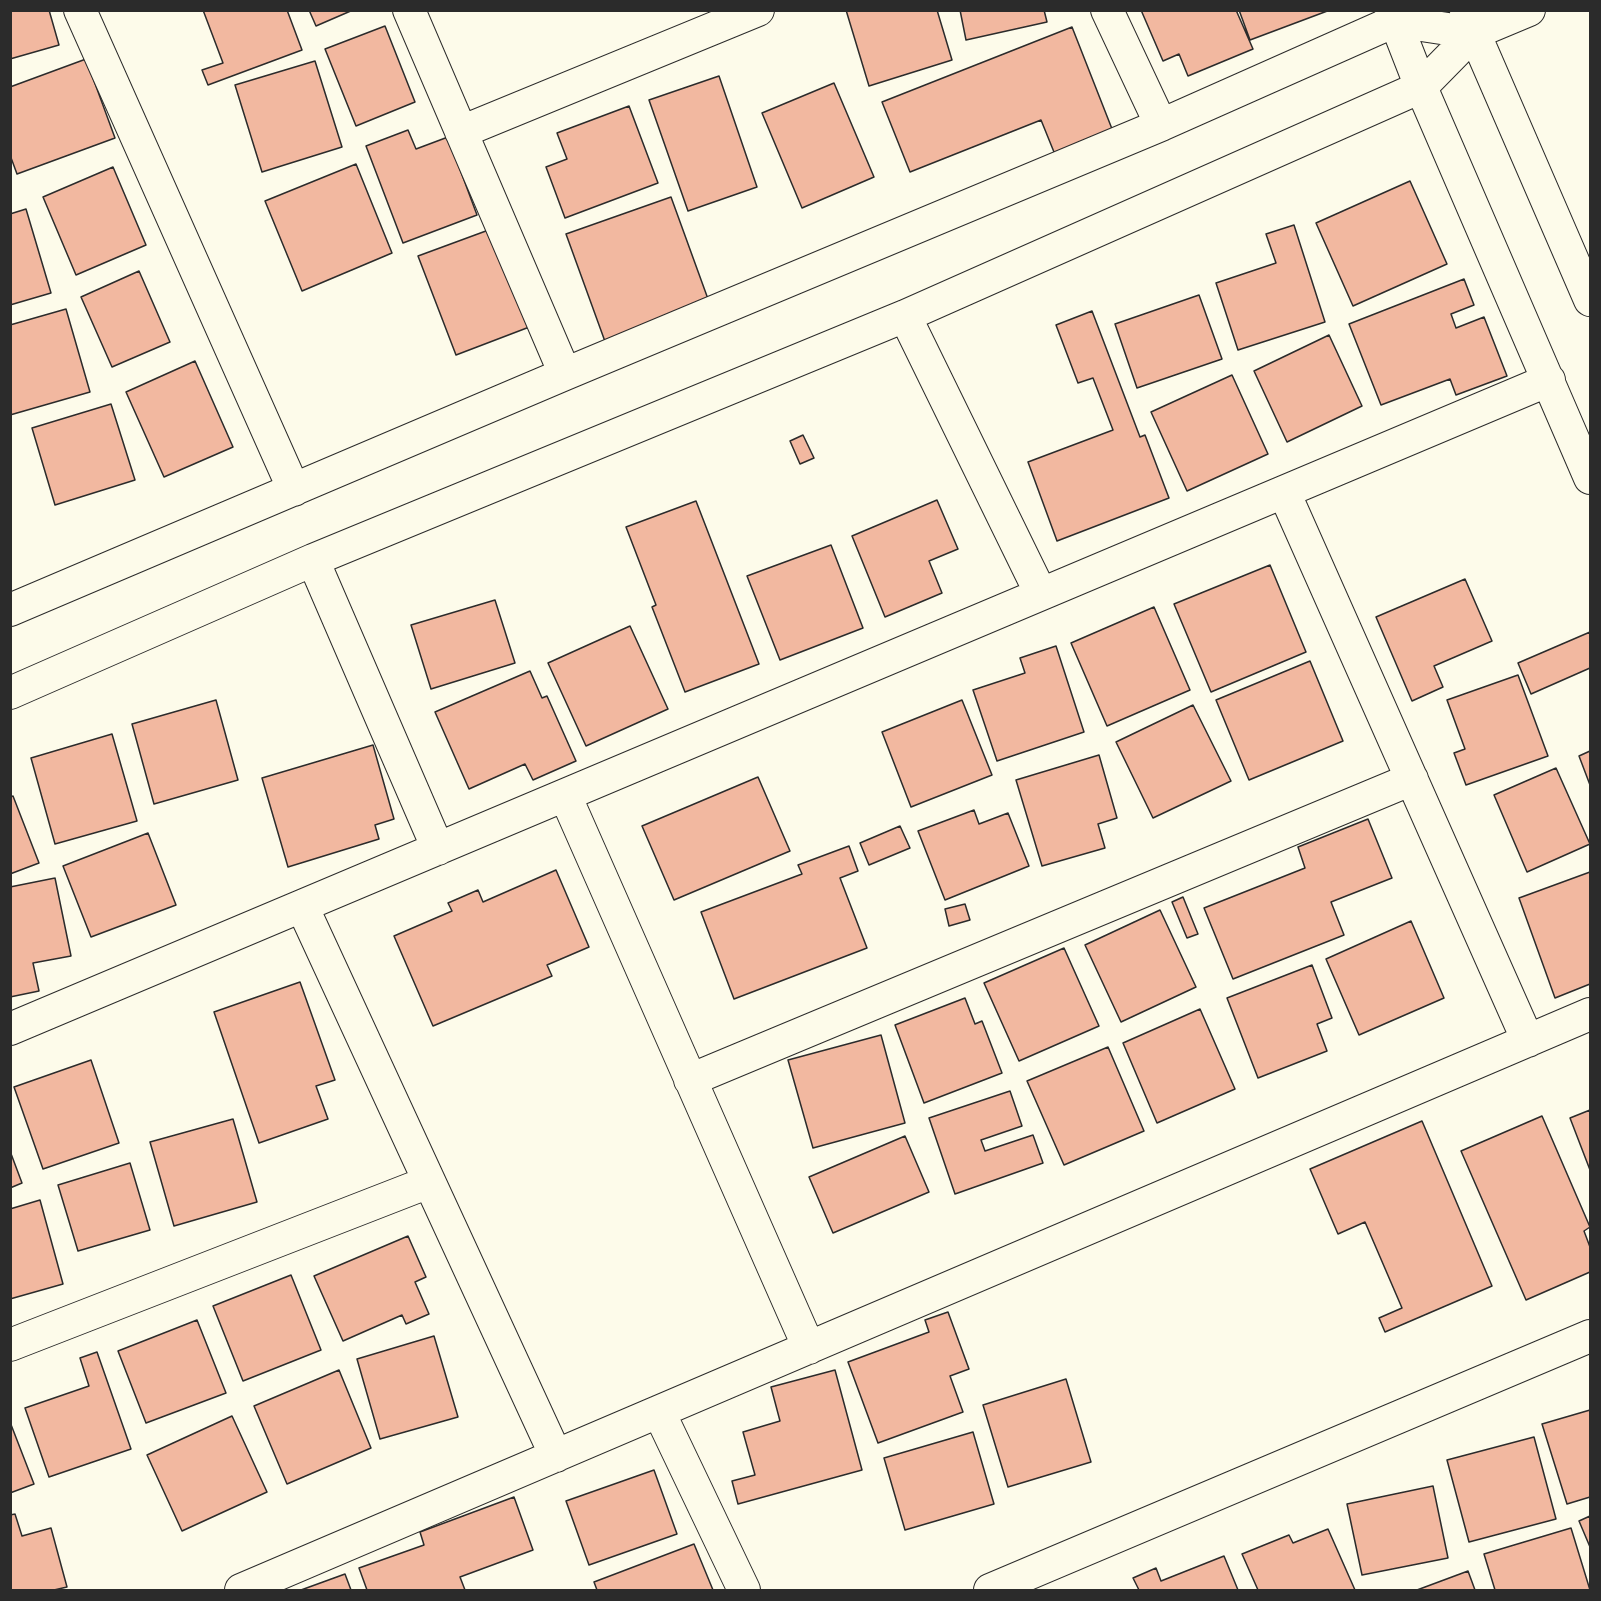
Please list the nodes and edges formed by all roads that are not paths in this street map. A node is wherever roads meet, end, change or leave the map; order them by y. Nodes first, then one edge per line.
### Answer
1 (80, 10) edge
2 (409, 10) edge
3 (1107, 10) edge
4 (1529, 10) edge
5 (758, 11) edge
6 (1393, 16) edge
7 (1470, 22) edge
8 (1421, 87) junction
9 (1161, 125) junction
10 (461, 132) junction
11 (1590, 300) edge
12 (905, 316) junction
13 (565, 374) junction
14 (1549, 380) junction
15 (1590, 478) edge
16 (294, 490) junction
17 (1284, 492) junction
18 (313, 560) junction
19 (1041, 594) junction
20 (11, 610) edge
21 (10, 693) edge
22 (1412, 779) junction
23 (565, 795) junction
24 (438, 849) junction
25 (302, 906) junction
26 (1590, 1014) edge
27 (10, 1029) edge
28 (1528, 1041) junction
29 (690, 1080) junction
30 (429, 1182) junction
31 (1590, 1336) edge
32 (10, 1345) edge
33 (809, 1348) junction
34 (659, 1412) junction
35 (556, 1456) junction
36 (242, 1590) edge
37 (744, 1590) edge
38 (990, 1590) edge

1 - 16 street
2 - 10 street
3 - 9 street
4 - 7 street
5 - 10 street
6 - 7 street
6 - 8 street
6 - 9 street
7 - 8 street
7 - 11 street
8 - 12 street
8 - 14 street
9 - 13 street
10 - 13 street
12 - 18 street
12 - 19 street
13 - 16 street
14 - 15 street
14 - 17 street
16 - 20 street
17 - 19 street
17 - 22 street
18 - 21 street
18 - 24 street
19 - 23 street
22 - 28 street
22 - 29 street
23 - 24 street
23 - 29 street
24 - 25 street
25 - 27 street
25 - 30 street
26 - 28 street
28 - 33 street
29 - 33 street
30 - 32 street
30 - 35 street
31 - 38 street
33 - 34 street
34 - 35 street
34 - 37 street
35 - 36 street

